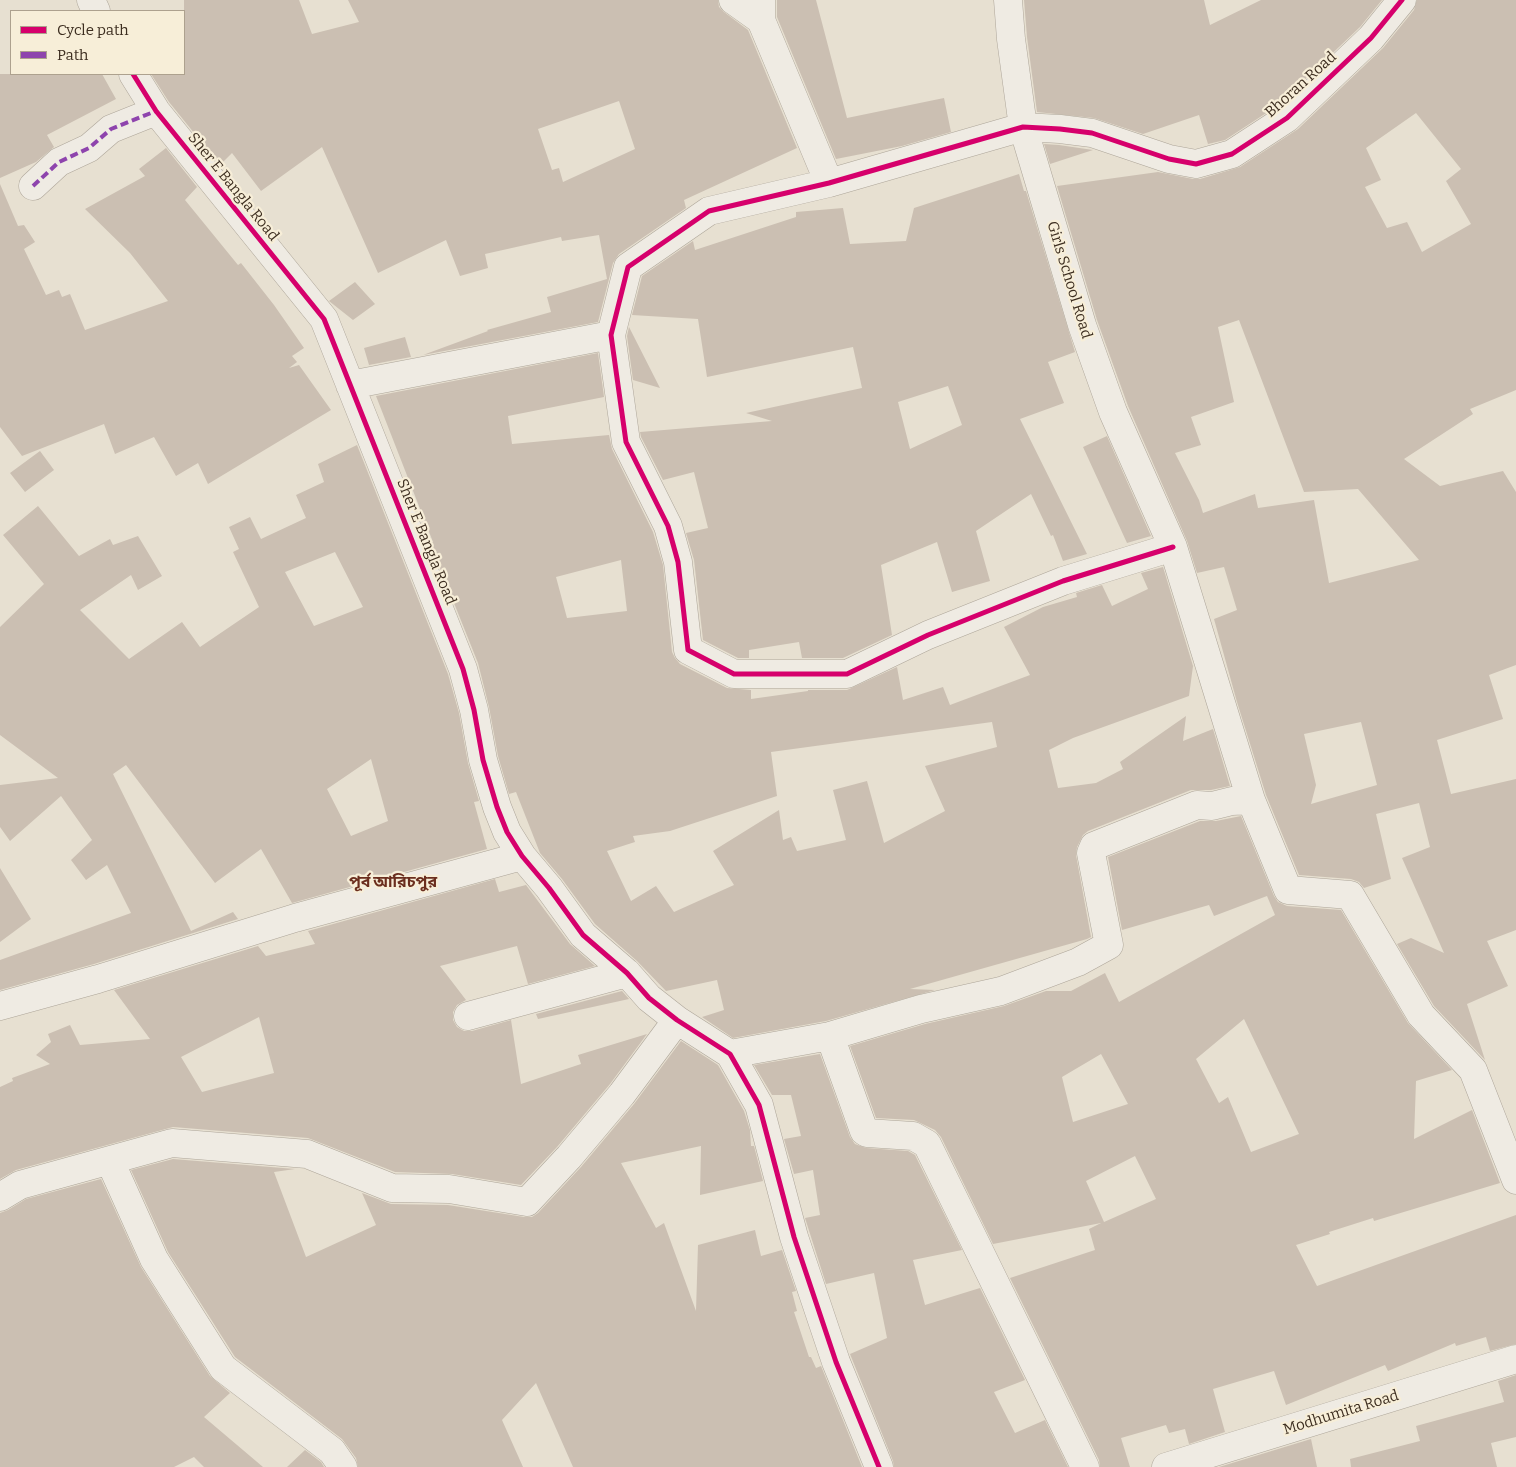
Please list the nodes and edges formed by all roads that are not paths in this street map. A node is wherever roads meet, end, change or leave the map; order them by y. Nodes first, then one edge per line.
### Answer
1 (733, 0) edge
2 (1008, 0) edge
3 (1402, 0) edge
4 (761, 10) edge
5 (134, 75) edge
6 (156, 110) junction
7 (1023, 127) junction
8 (829, 183) junction
9 (33, 186) dead end
10 (611, 335) junction
11 (350, 385) junction
12 (1173, 547) junction
13 (1251, 800) junction
14 (522, 856) junction
15 (627, 973) junction
16 (0, 1006) edge
17 (468, 1016) dead end
18 (677, 1020) junction
19 (830, 1036) junction
20 (730, 1054) junction
21 (110, 1161) junction
22 (1516, 1180) edge
23 (0, 1197) edge
24 (1516, 1359) edge
25 (342, 1467) edge
26 (880, 1467) edge
27 (1085, 1467) edge
28 (1166, 1467) edge

1 - 4 street
2 - 7 street, Girls School Road
3 - 7 street, Bhoran Road
4 - 8 street
5 - 6 street, Sher E Bangla Road
6 - 9 street
6 - 11 street, Sher E Bangla Road
7 - 8 street, Bhoran Road
7 - 12 street, Girls School Road
8 - 10 street, Bhoran Road
10 - 11 street
10 - 12 street
11 - 14 street, Sher E Bangla Road
12 - 13 street, Girls School Road
13 - 19 street
13 - 22 street, Girls School Road
14 - 15 street, Sher E Bangla Road
14 - 16 street
15 - 17 street
15 - 18 street, Sher E Bangla Road
18 - 20 street, Sher E Bangla Road
18 - 21 street
19 - 20 street
19 - 27 street
20 - 26 street
21 - 23 street
21 - 25 street
24 - 28 street, Modhumita Road

